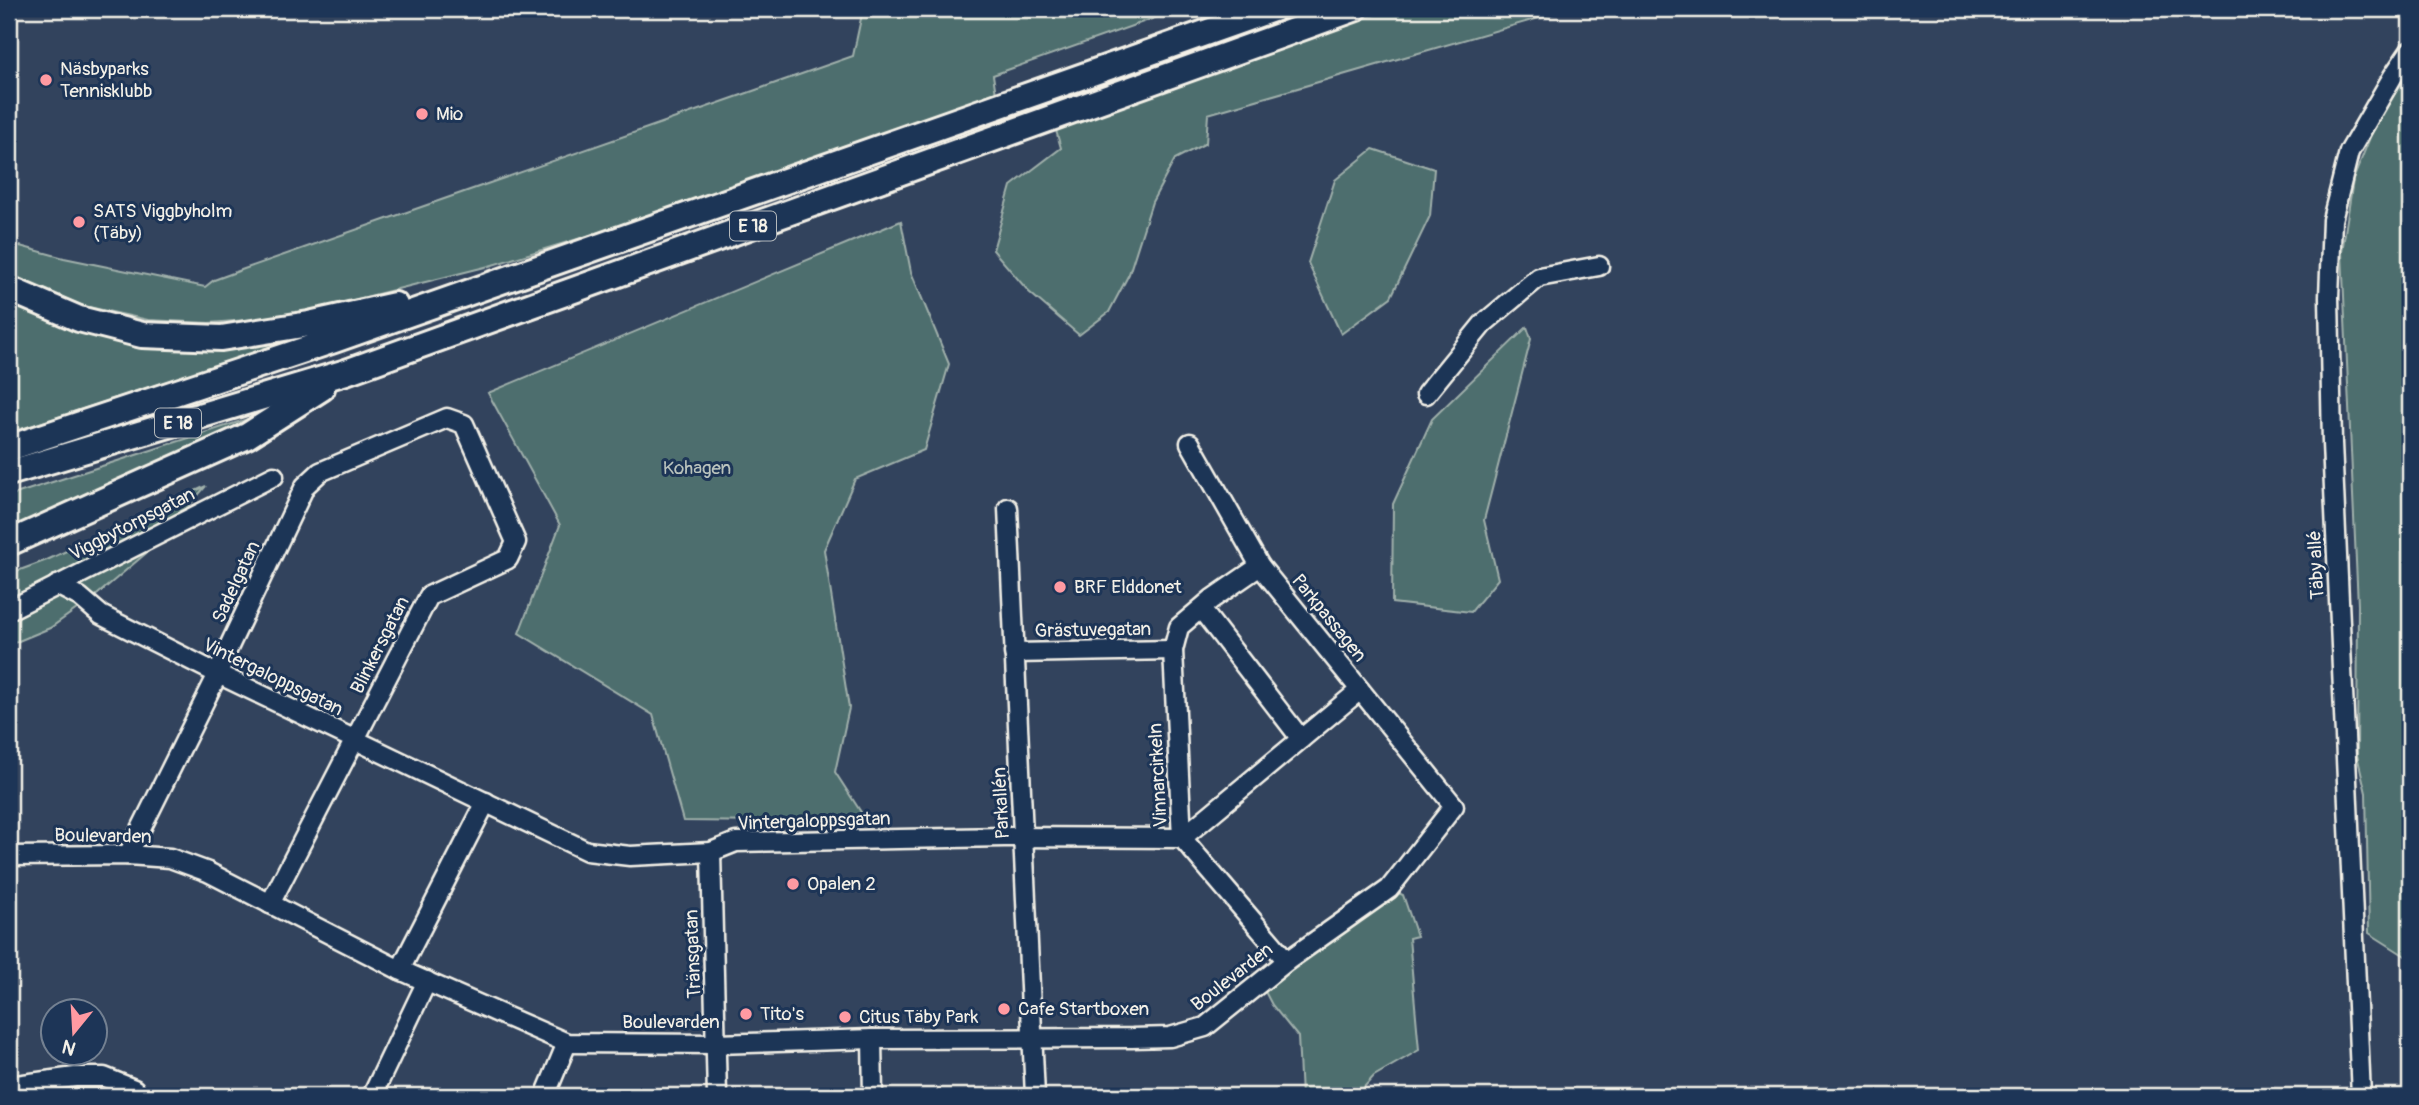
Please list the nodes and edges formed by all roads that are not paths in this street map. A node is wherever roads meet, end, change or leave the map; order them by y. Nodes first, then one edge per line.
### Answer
1 (1273, 9) edge
2 (1354, 9) edge
3 (2410, 51) edge
4 (720, 205) junction
5 (1599, 266) dead end
6 (9, 289) edge
7 (346, 372) junction
8 (1426, 394) dead end
9 (1190, 443) dead end
10 (9, 448) edge
11 (9, 473) edge
12 (274, 477) dead end
13 (1008, 508) dead end
14 (9, 544) edge
15 (508, 559) joint
16 (1260, 566) junction
17 (57, 585) junction
18 (1200, 609) junction
19 (9, 610) edge
20 (1173, 649) junction
21 (1014, 653) junction
22 (218, 674) junction
23 (1360, 690) junction
24 (1301, 738) junction
25 (354, 740) junction
26 (486, 802) junction
27 (1454, 806) joint
28 (1024, 837) junction
29 (1182, 838) junction
30 (711, 852) junction
31 (128, 855) junction
32 (9, 856) edge
33 (270, 904) junction
34 (1287, 961) junction
35 (400, 970) junction
36 (427, 981) junction
37 (1033, 1038) junction
38 (872, 1039) junction
39 (567, 1043) junction
40 (717, 1044) junction
41 (9, 1086) edge
42 (137, 1096) edge
43 (372, 1096) edge
44 (545, 1096) edge
45 (717, 1096) edge
46 (873, 1096) edge
47 (1035, 1096) edge
48 (2361, 1096) edge

1 - 4 highway, E 18
2 - 7 highway, E 18
3 - 48 street, Täby allé
4 - 6 highway
4 - 10 highway, E 18
5 - 8 street
7 - 11 highway, E 18
7 - 14 highway
9 - 16 street, Parkpassagen
12 - 17 street, Viggbytorpsgatan
13 - 21 street, Parkallén
15 - 22 street, Sadelgatan
15 - 25 street, Blinkersgatan
16 - 18 street, Vinnarcirkeln
16 - 23 street, Parkpassagen
17 - 19 street, Viggbytorpsgatan
17 - 22 street, Vintergaloppsgatan
18 - 20 street, Vinnarcirkeln
18 - 24 street
20 - 21 street, Grästuvegatan
20 - 29 street, Vinnarcirkeln
21 - 28 street, Parkallén
22 - 25 street, Vintergaloppsgatan
22 - 31 street, Sadelgatan
23 - 24 street, Vinnarcirkeln
23 - 27 street, Parkpassagen
24 - 29 street, Vinnarcirkeln
25 - 26 street, Vintergaloppsgatan
25 - 33 street, Blinkersgatan
26 - 30 street, Vintergaloppsgatan
26 - 35 street
27 - 34 street, Boulevarden
28 - 29 street, Vintergaloppsgatan
28 - 30 street, Vintergaloppsgatan
28 - 37 street, Parkallén
29 - 34 street
30 - 40 street, Tränsgatan
31 - 32 street, Boulevarden
31 - 33 street, Boulevarden
33 - 35 street, Boulevarden
34 - 37 street, Boulevarden
35 - 36 street, Boulevarden
36 - 39 street, Boulevarden
36 - 43 street
37 - 38 street, Boulevarden
37 - 47 street, Parkallén
38 - 40 street, Boulevarden
38 - 46 street
39 - 40 street, Boulevarden
39 - 44 street
40 - 45 street, Tränsgatan
41 - 42 street

